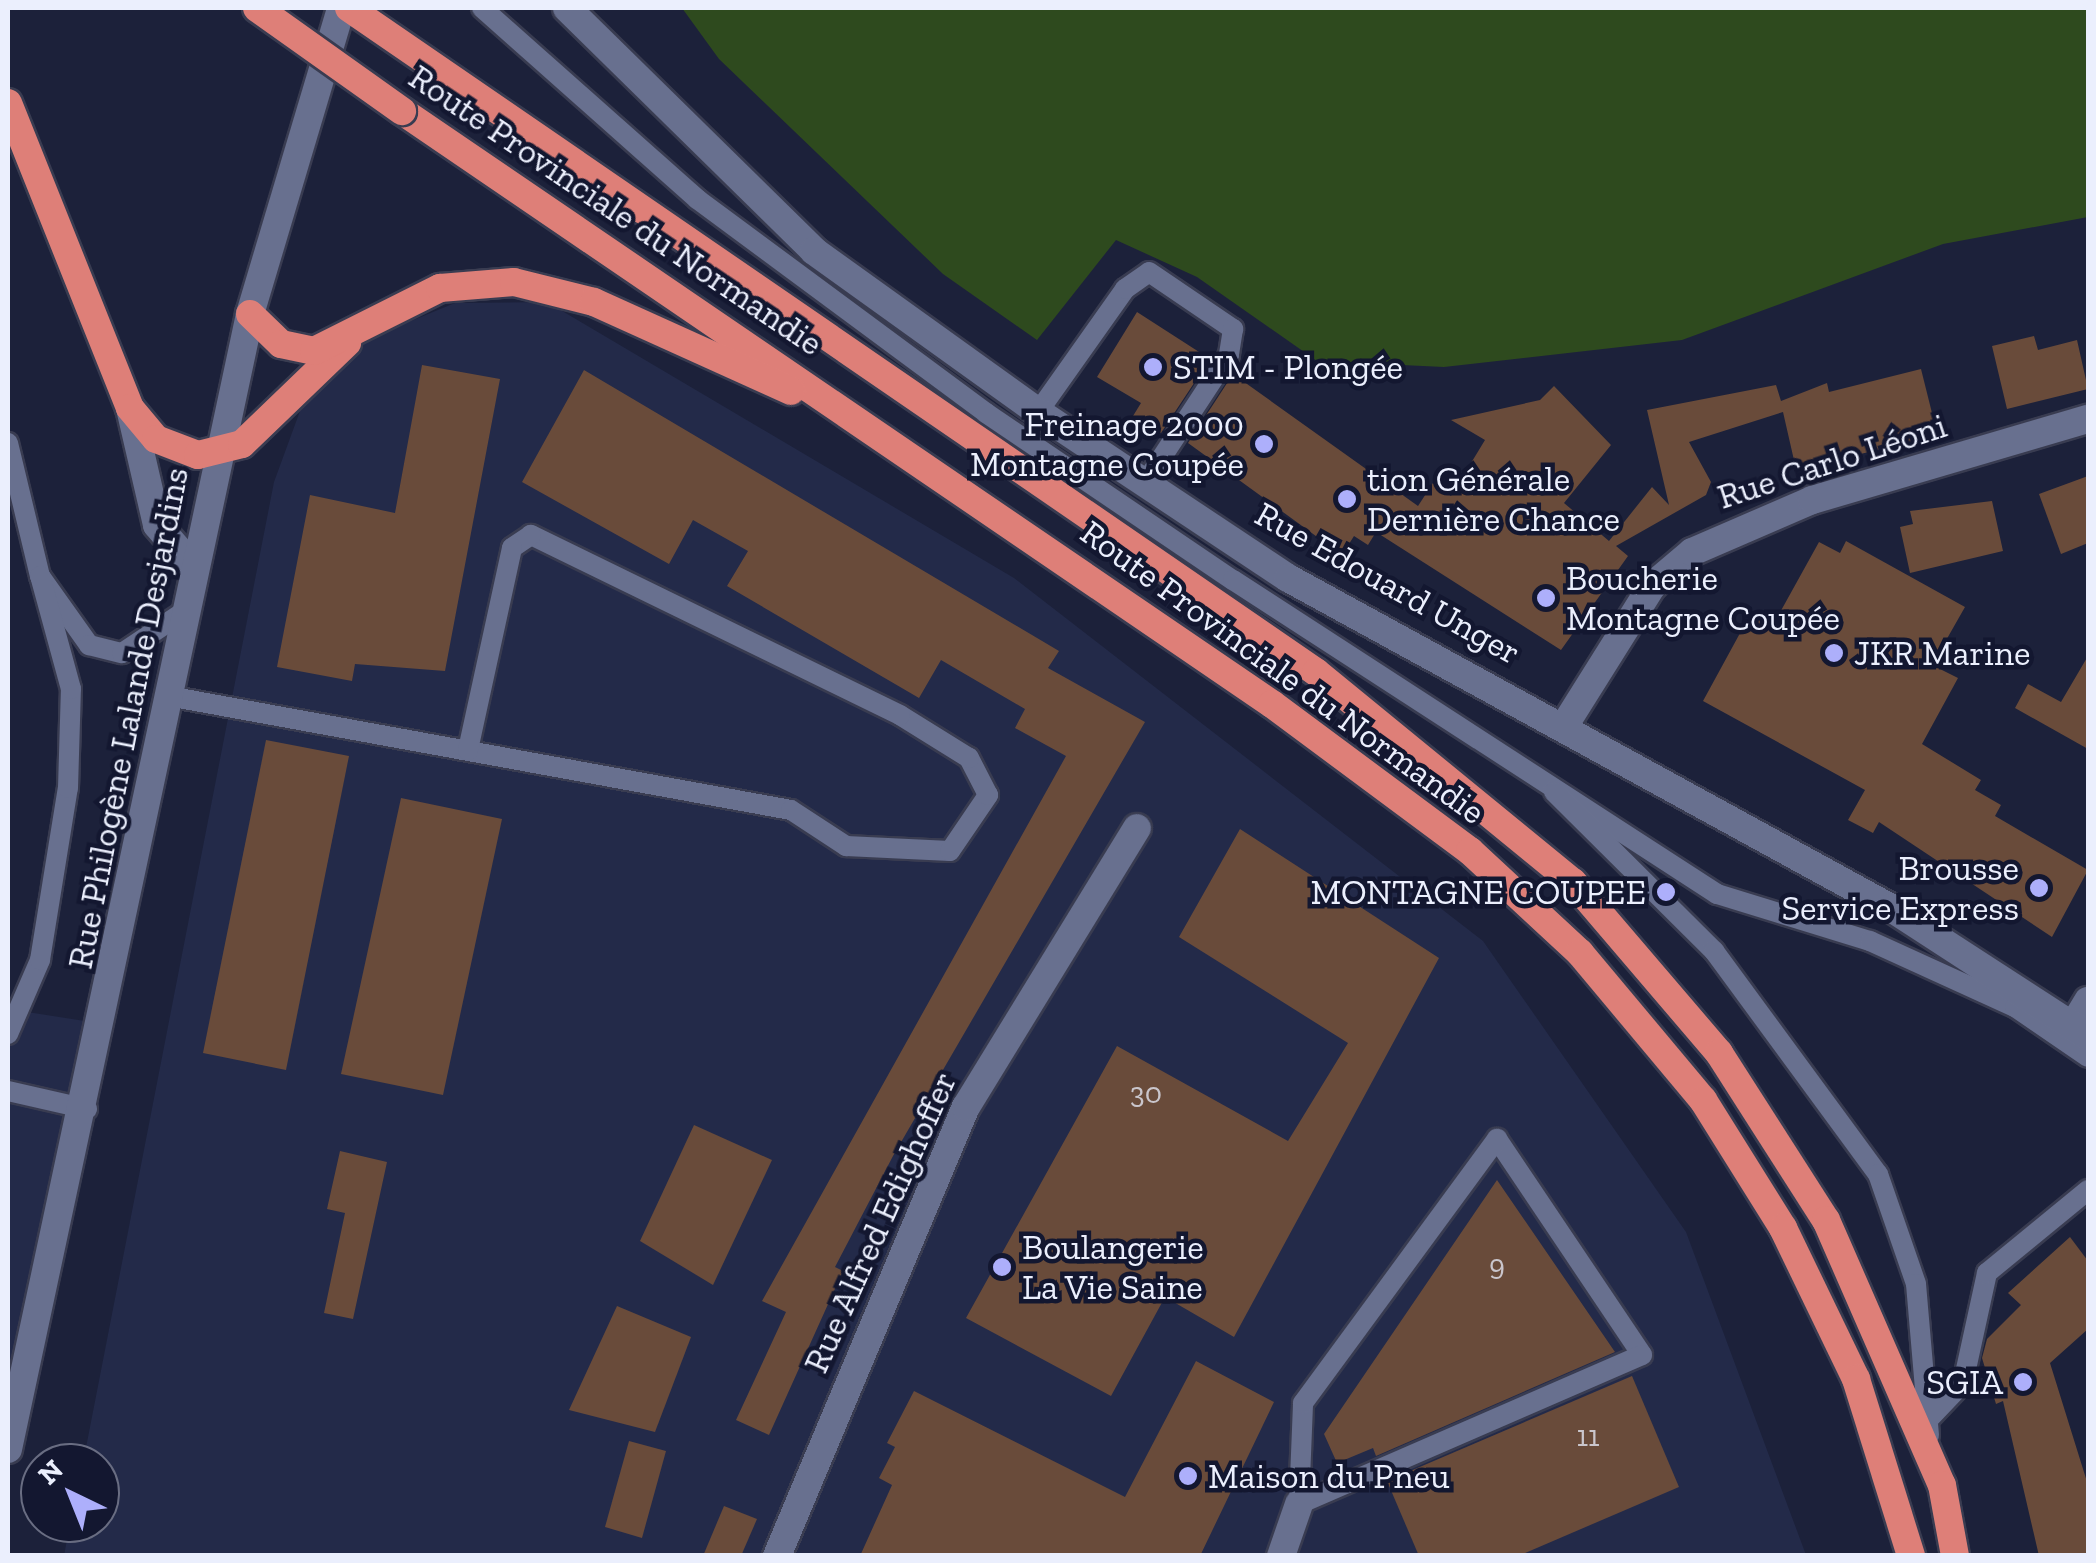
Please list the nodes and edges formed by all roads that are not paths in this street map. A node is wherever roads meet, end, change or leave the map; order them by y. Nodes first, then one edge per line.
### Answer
1 (256, 8) edge
2 (345, 8) edge
3 (482, 8) edge
4 (567, 8) edge
5 (8, 103) edge
6 (250, 314) junction
7 (365, 324) junction
8 (130, 408) junction
9 (1038, 412) junction
10 (2088, 420) edge
11 (869, 428) junction
12 (8, 444) edge
13 (220, 456) junction
14 (1145, 483) junction
15 (194, 568) junction
16 (40, 576) junction
17 (185, 612) junction
18 (168, 696) junction
19 (1566, 723) junction
20 (468, 750) junction
21 (1529, 765) junction
22 (1136, 828) dead end
23 (2084, 1020) edge
24 (8, 1034) edge
25 (2088, 1058) edge
26 (8, 1091) edge
27 (88, 1109) junction
28 (2088, 1190) edge
29 (1922, 1426) junction
30 (8, 1450) edge
31 (1299, 1504) junction
32 (778, 1556) edge
33 (1281, 1556) edge
34 (1910, 1556) edge
35 (1954, 1556) edge

1 - 11 highway, Route Provinciale du Normandie, bridge
2 - 6 street, Rue Philogène Lalande Desjardins
2 - 29 highway, Route Provinciale du Normandie
3 - 21 lane
4 - 9 street, Rue Edouard Unger
5 - 8 highway
6 - 7 highway
6 - 13 street, Rue Philogène Lalande Desjardins
7 - 11 highway
7 - 13 highway
8 - 13 highway
8 - 15 street
9 - 14 street, Rue Edouard Unger
9 - 14 lane
10 - 19 street, Rue Carlo Léoni
11 - 34 highway, Route Provinciale du Normandie
12 - 16 lane
13 - 15 street, Rue Philogène Lalande Desjardins
14 - 19 street, Rue Edouard Unger
15 - 17 street, Rue Philogène Lalande Desjardins
16 - 17 lane
16 - 24 lane
17 - 18 street, Rue Philogène Lalande Desjardins
18 - 20 lane
18 - 27 street, Rue Philogène Lalande Desjardins
19 - 23 street, Rue Edouard Unger
20 - 20 lane
21 - 25 lane
21 - 29 lane
22 - 32 street, Rue Alfred Edighoffer
26 - 27 lane
27 - 30 street, Rue Philogène Lalande Desjardins
28 - 29 lane
29 - 35 highway, Route Provinciale du Normandie
31 - 31 lane
31 - 33 street

